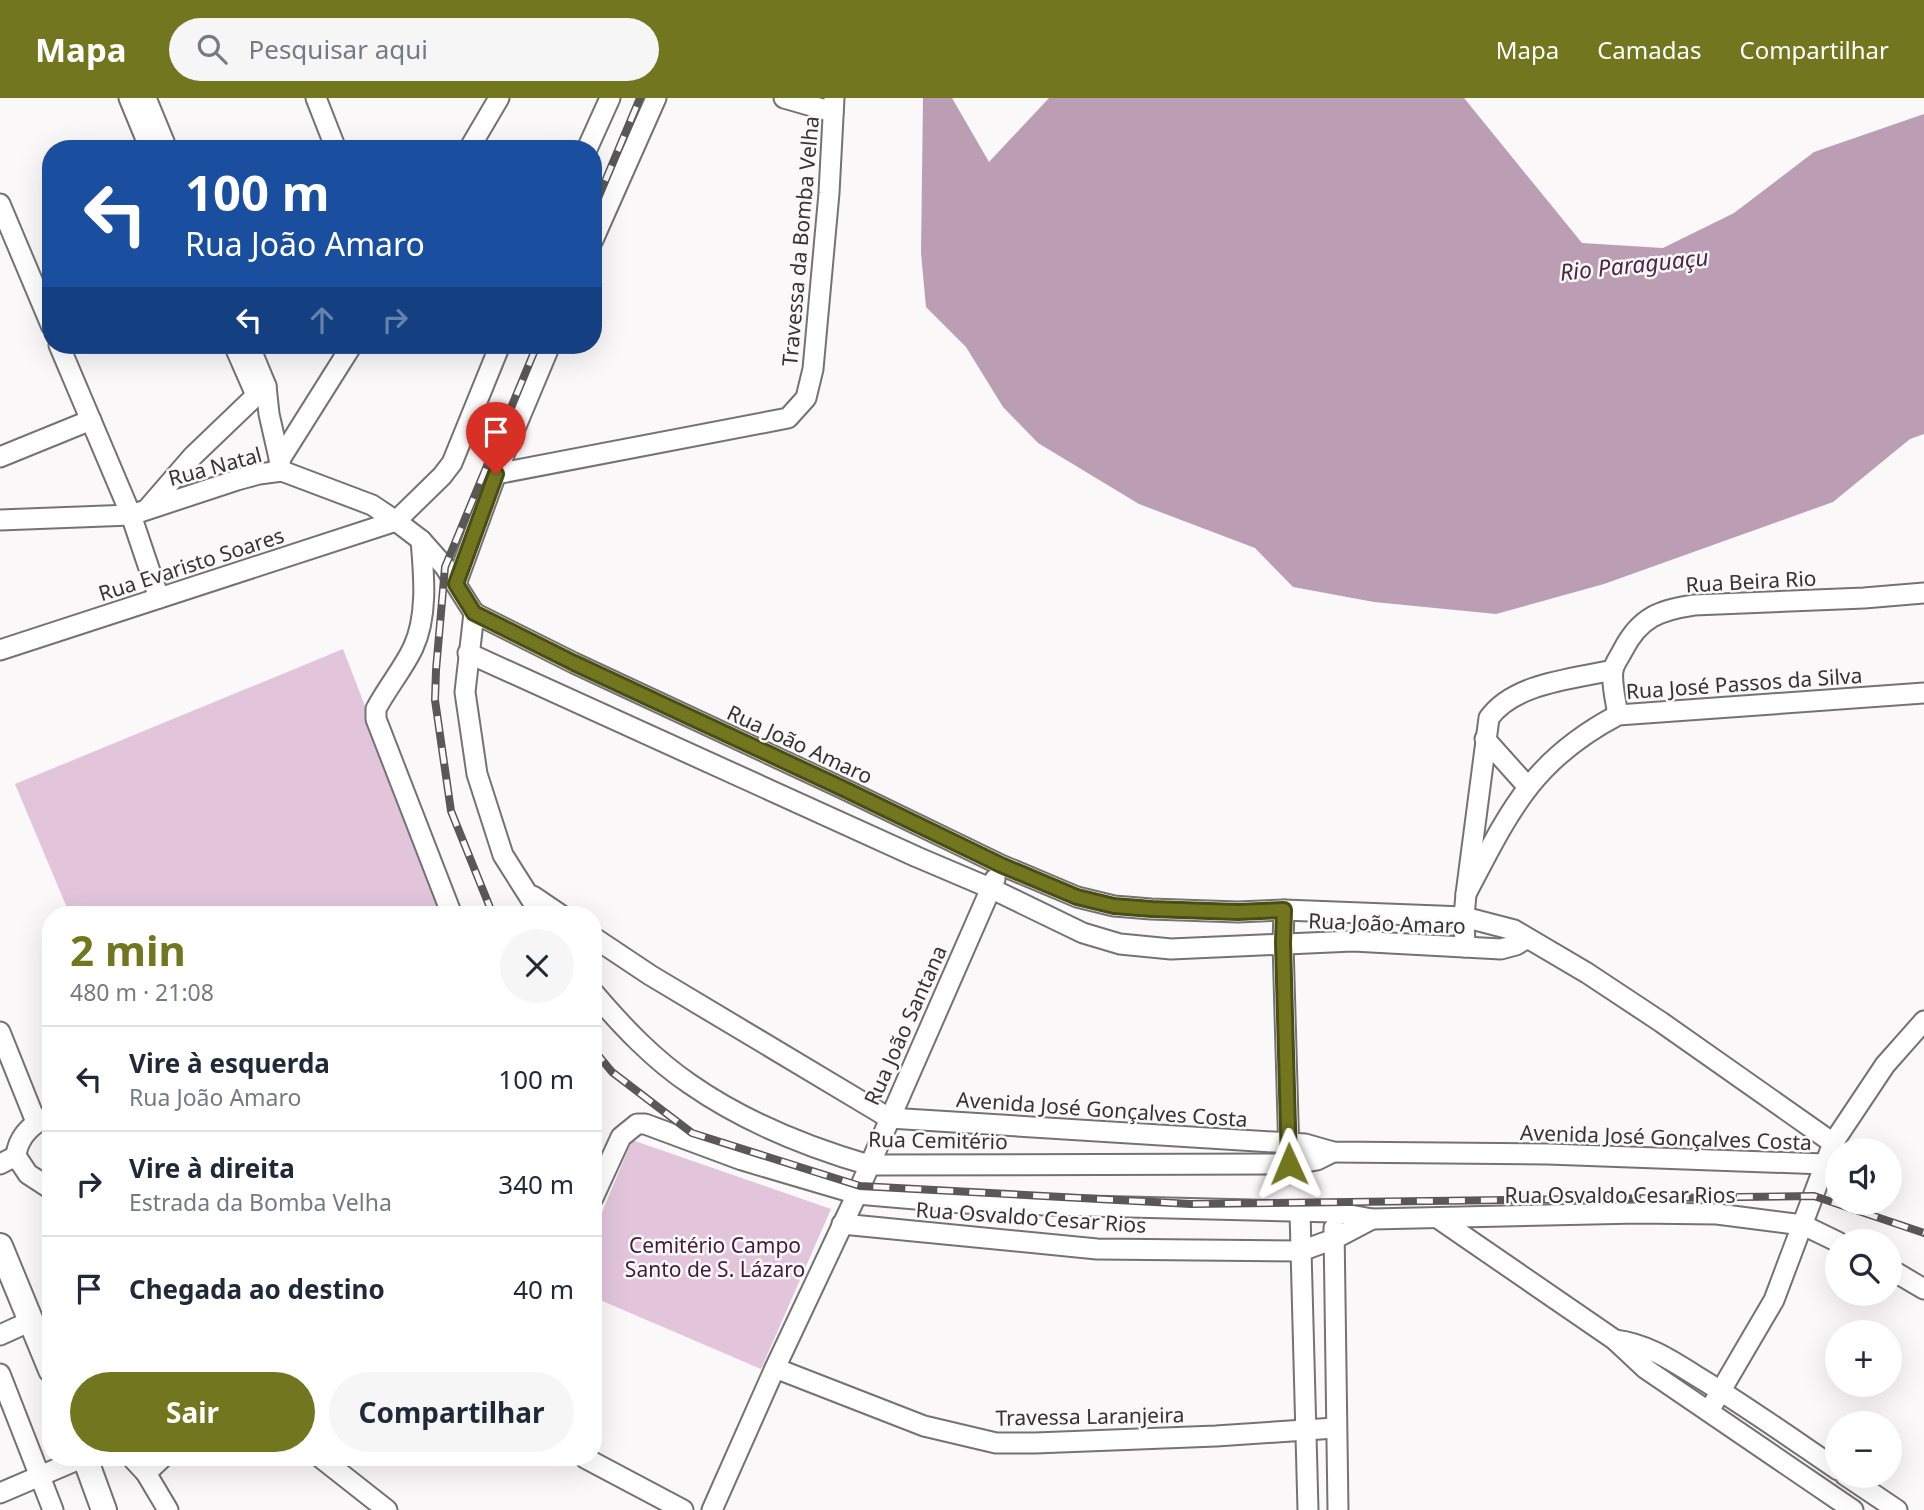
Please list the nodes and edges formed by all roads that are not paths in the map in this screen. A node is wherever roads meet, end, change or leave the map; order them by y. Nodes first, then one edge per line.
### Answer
1 (129, 98) edge
2 (146, 98) edge
3 (316, 98) edge
4 (499, 98) edge
5 (610, 98) edge
6 (656, 98) edge
7 (784, 98) edge
8 (833, 105) edge
9 (146, 140) edge
10 (163, 140) edge
11 (332, 140) edge
12 (474, 140) edge
13 (591, 140) edge
14 (0, 204) edge
15 (602, 220) edge
16 (42, 304) edge
17 (63, 354) edge
18 (239, 354) edge
19 (251, 354) edge
20 (347, 354) edge
21 (496, 354) edge
22 (546, 354) edge
23 (261, 390) junction
24 (91, 420) junction
25 (0, 457) edge
26 (280, 466) junction
27 (496, 474) junction
28 (139, 512) junction
29 (0, 520) edge
30 (396, 520) junction
31 (421, 540) junction
32 (456, 584) junction
33 (1924, 593) edge
34 (159, 598) junction
35 (474, 613) junction
36 (0, 650) edge
37 (468, 653) junction
38 (1613, 670) junction
39 (1924, 693) edge
40 (1618, 715) junction
41 (1485, 739) junction
42 (1528, 787) junction
43 (1001, 865) junction
44 (990, 888) junction
45 (527, 892) junction
46 (1466, 894) junction
47 (449, 906) edge
48 (536, 906) edge
49 (548, 906) edge
50 (1284, 910) junction
51 (1464, 917) junction
52 (1526, 939) junction
53 (602, 943) edge
54 (1283, 943) junction
55 (1465, 947) junction
56 (602, 1003) edge
57 (1924, 1021) edge
58 (0, 1032) edge
59 (42, 1116) edge
60 (889, 1118) junction
61 (42, 1119) edge
62 (1826, 1138) edge
63 (1836, 1138) edge
64 (1289, 1143) junction
65 (1333, 1152) junction
66 (8, 1160) edge
67 (1289, 1164) junction
68 (1824, 1164) joint
69 (869, 1165) junction
70 (602, 1178) edge
71 (42, 1183) edge
72 (857, 1194) junction
73 (1300, 1212) junction
74 (1334, 1212) junction
75 (1372, 1219) junction
76 (1439, 1219) junction
77 (842, 1224) junction
78 (1803, 1225) junction
79 (1825, 1236) edge
80 (1334, 1239) junction
81 (0, 1246) edge
82 (1301, 1251) junction
83 (1902, 1276) edge
84 (8, 1289) edge
85 (1924, 1289) edge
86 (31, 1321) junction
87 (0, 1335) edge
88 (1615, 1340) junction
89 (42, 1348) edge
90 (775, 1368) junction
91 (0, 1374) edge
92 (1721, 1391) junction
93 (1709, 1411) junction
94 (1335, 1428) junction
95 (1305, 1430) junction
96 (1825, 1461) edge
97 (64, 1466) edge
98 (87, 1466) edge
99 (139, 1466) edge
100 (153, 1466) edge
101 (331, 1466) edge
102 (600, 1466) edge
103 (146, 1473) junction
104 (40, 1476) junction
105 (1864, 1488) edge
106 (0, 1493) edge
107 (53, 1510) edge
108 (104, 1510) edge
109 (168, 1510) edge
110 (387, 1510) edge
111 (683, 1510) edge
112 (712, 1510) edge
113 (1308, 1510) edge
114 (1338, 1510) edge
115 (1853, 1510) edge
116 (1897, 1510) edge

1 - 9 street
2 - 10 street
3 - 11 street
4 - 12 street
5 - 13 street
6 - 15 street
7 - 8 street
8 - 27 street, Travessa da Bomba Velha
14 - 16 street
17 - 24 street
18 - 23 street
19 - 23 street
20 - 26 street
21 - 30 street
22 - 27 street
23 - 26 street
23 - 28 street
24 - 25 street
24 - 28 street
26 - 28 street, Rua Natal
26 - 30 street, Rua Natal
27 - 32 street
28 - 29 street, Rua Natal
28 - 34 street
30 - 31 street, Rua Natal
30 - 34 street, Rua Evaristo Soares
31 - 32 street, Rua Natal
31 - 47 street
32 - 35 street, Rua Natal
33 - 38 street, Rua Beira Rio
34 - 36 street, Rua Evaristo Soares
35 - 37 street
35 - 43 street, Rua João Amaro
37 - 44 street, Rua João Amaro
37 - 45 street
38 - 40 street
38 - 41 street, Rua José Passos da Silva
39 - 40 street, Rua José Passos da Silva
40 - 42 street, Rua José Passos da Silva
41 - 42 street
41 - 46 street, Rua José Passos da Silva
42 - 46 street, Rua José Passos da Silva
43 - 44 street, Rua João Santana
43 - 50 street, Rua João Amaro
44 - 54 street, Rua João Amaro
44 - 60 street, Rua João Santana
45 - 48 street
45 - 49 street
46 - 51 street
50 - 51 street, Rua João Amaro
50 - 54 street
51 - 52 street, Rua João Amaro
51 - 55 street
52 - 55 street, Rua João Amaro
52 - 62 street, Rua João Amaro
53 - 60 street, Avenida José Gonçalves Costa
54 - 55 street, Rua João Amaro
54 - 64 street
56 - 69 street, Rua Cemitério
57 - 63 street
58 - 59 street
60 - 64 street, Avenida José Gonçalves Costa
60 - 69 street, Rua João Santana
61 - 66 street
64 - 65 street, Avenida José Gonçalves Costa
64 - 67 street
65 - 67 street, Rua Cemitério
65 - 68 street, Avenida José Gonçalves Costa
66 - 71 street
67 - 69 street, Rua Cemitério
68 - 78 street
69 - 72 street, Rua João Santana
70 - 72 street
72 - 73 street, Rua Osvaldo Cesar Rios
72 - 77 street, Rua João Santana
73 - 74 street, Rua Osvaldo Cesar Rios
73 - 82 street
74 - 75 street, Rua Osvaldo Cesar Rios
74 - 80 street
75 - 76 street, Rua Osvaldo Cesar Rios
75 - 80 street
76 - 78 street, Rua Osvaldo Cesar Rios
76 - 88 street
77 - 82 street, Rua Osvaldo Cesar Rios
77 - 90 street, Rua João Santana
78 - 79 street, Rua Osvaldo Cesar Rios
78 - 92 street
80 - 82 street
80 - 94 street
81 - 84 main road
82 - 95 street
83 - 85 street
84 - 86 main road
86 - 87 street
86 - 89 main road
88 - 92 street
88 - 93 street
90 - 95 street, Travessa Laranjeira
90 - 112 street, Rua João Santana
91 - 104 street
92 - 93 street
92 - 96 street
93 - 115 street
94 - 95 street, Travessa Laranjeira
94 - 114 street
95 - 113 street
97 - 104 street
98 - 108 main road
99 - 103 street
100 - 103 street
101 - 110 street
102 - 111 street
103 - 109 street
104 - 106 street
104 - 107 street
105 - 116 street

